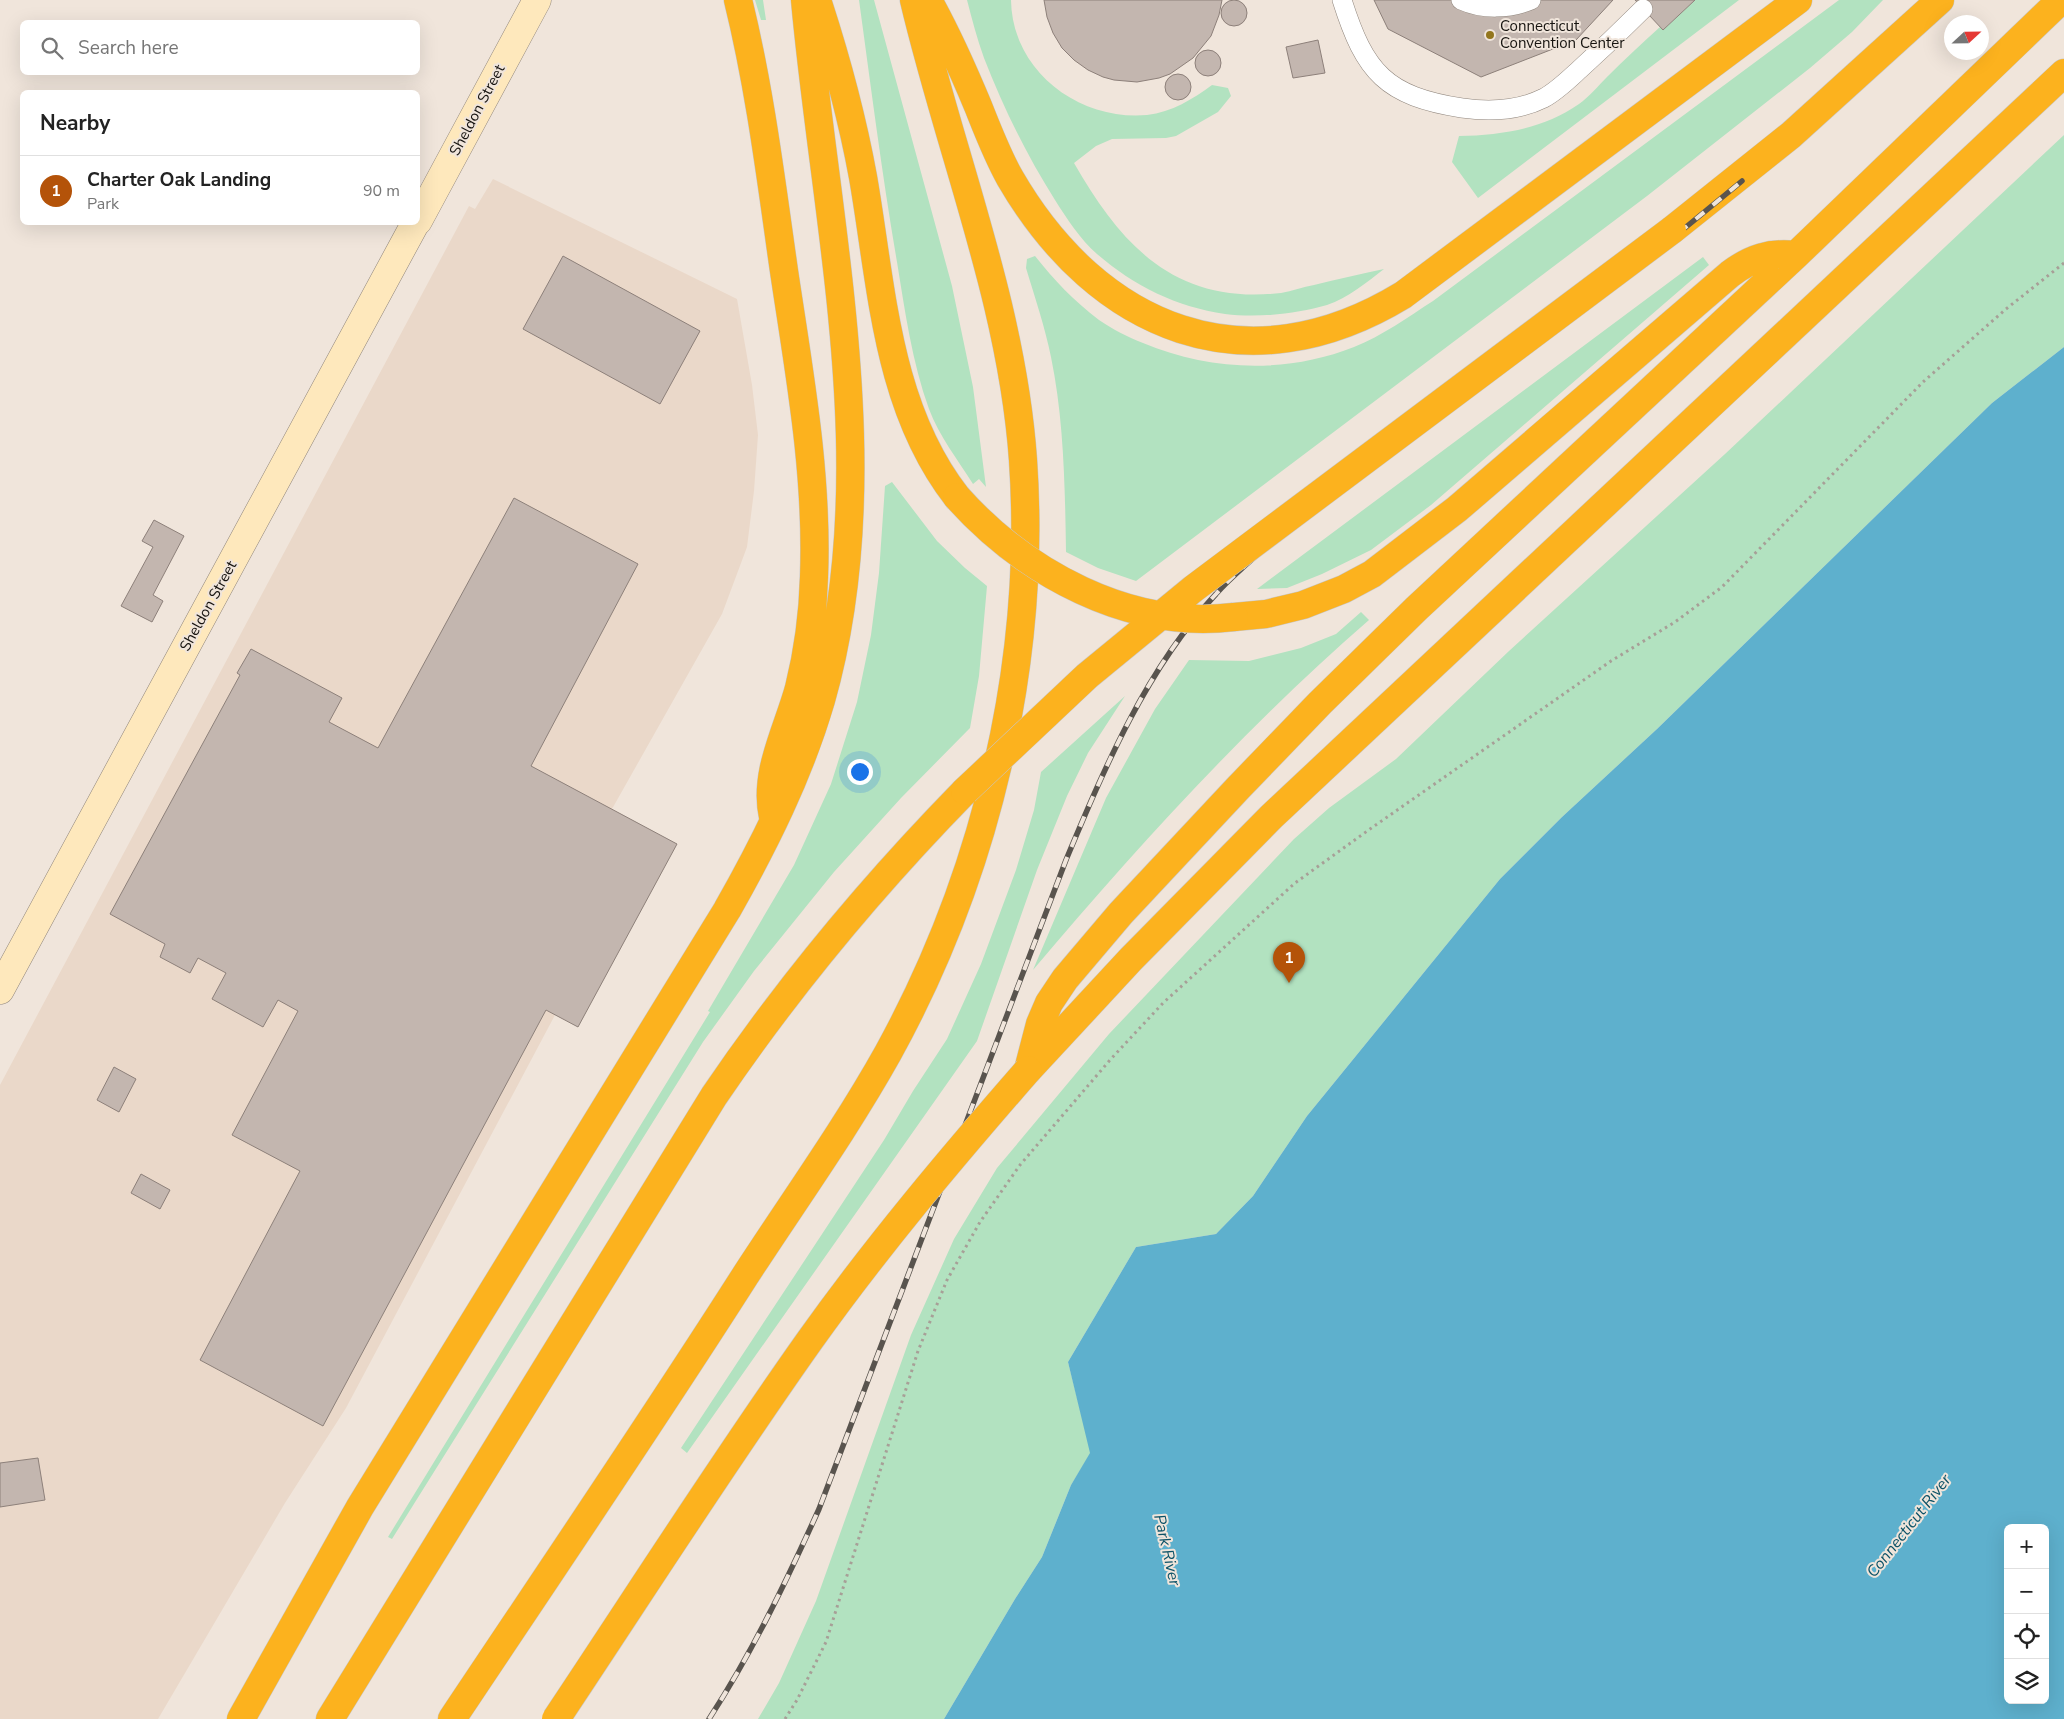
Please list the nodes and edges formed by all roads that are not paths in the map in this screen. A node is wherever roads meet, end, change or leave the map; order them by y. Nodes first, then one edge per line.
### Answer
1 (537, 0) edge
2 (738, 0) edge
3 (805, 0) edge
4 (818, 0) edge
5 (914, 0) edge
6 (928, 0) edge
7 (1342, 0) edge
8 (1461, 0) edge
9 (1530, 0) edge
10 (1798, 0) edge
11 (1940, 0) edge
12 (2061, 0) edge
13 (1644, 10) dead end
14 (2064, 73) edge
15 (420, 216) edge
16 (415, 225) edge
17 (1796, 255) junction
18 (774, 822) junction
19 (0, 990) edge
20 (1028, 1070) junction
21 (241, 1719) edge
22 (330, 1719) edge
23 (452, 1719) edge
24 (556, 1719) edge

1 - 15 street, Sheldon Street
2 - 18 highway
3 - 18 highway
4 - 17 highway, bridge
5 - 23 highway
6 - 10 highway
7 - 13 lane
8 - 9 lane
11 - 22 highway, bridge
12 - 17 highway
14 - 20 highway
16 - 19 street, Sheldon Street
17 - 20 highway
18 - 21 highway
20 - 24 highway, bridge

